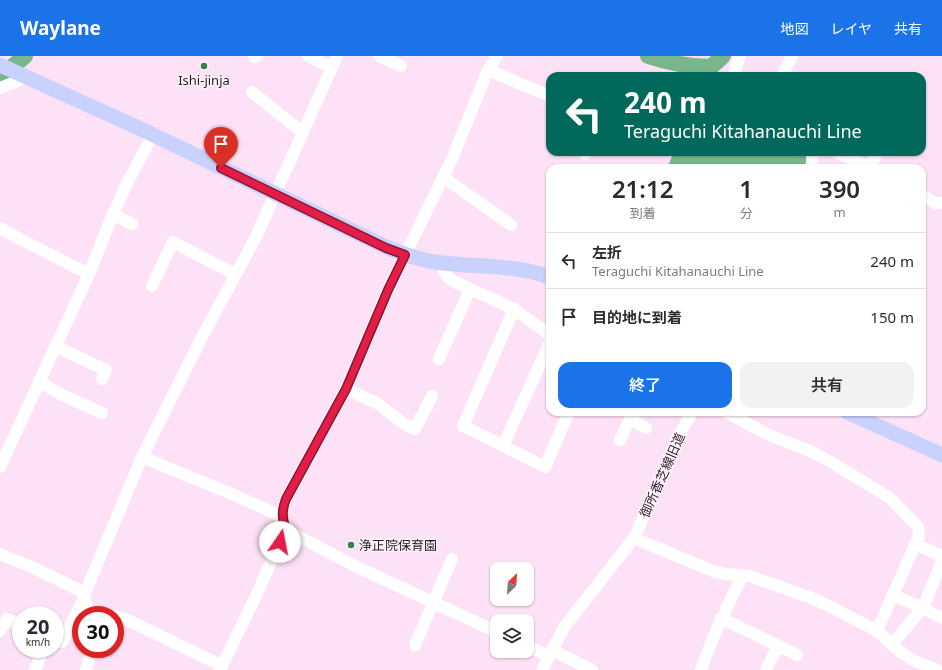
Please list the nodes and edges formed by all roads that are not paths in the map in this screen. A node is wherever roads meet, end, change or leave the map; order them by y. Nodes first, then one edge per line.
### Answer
1 (308, 56) edge
2 (337, 56) edge
3 (379, 56) edge
4 (497, 56) edge
5 (740, 56) edge
6 (792, 56) edge
7 (400, 66) dead end
8 (332, 68) junction
9 (12, 70) edge
10 (488, 70) junction
11 (734, 72) edge
12 (784, 72) edge
13 (0, 88) edge
14 (252, 92) dead end
15 (546, 94) edge
16 (303, 133) junction
17 (153, 135) junction
18 (845, 156) edge
19 (862, 164) edge
20 (443, 177) junction
21 (276, 194) junction
22 (926, 197) edge
23 (942, 202) edge
24 (113, 214) junction
25 (132, 224) dead end
26 (510, 225) dead end
27 (0, 228) edge
28 (405, 255) junction
29 (442, 262) junction
30 (88, 274) junction
31 (236, 275) junction
32 (546, 276) edge
33 (152, 286) dead end
34 (470, 289) junction
35 (514, 309) junction
36 (546, 332) edge
37 (55, 346) junction
38 (546, 351) edge
39 (439, 359) dead end
40 (102, 379) dead end
41 (39, 381) junction
42 (346, 389) junction
43 (432, 396) dead end
44 (102, 413) dead end
45 (567, 416) edge
46 (632, 416) edge
47 (689, 416) edge
48 (733, 416) edge
49 (856, 416) edge
50 (646, 428) dead end
51 (620, 440) dead end
52 (503, 446) junction
53 (942, 455) edge
54 (142, 457) junction
55 (0, 467) edge
56 (284, 522) junction
57 (634, 538) junction
58 (915, 544) junction
59 (0, 554) edge
60 (942, 556) edge
61 (452, 559) dead end
62 (942, 561) edge
63 (743, 575) junction
64 (893, 595) junction
65 (85, 596) junction
66 (433, 602) junction
67 (86, 606) edge
68 (923, 608) junction
69 (721, 618) junction
70 (942, 618) edge
71 (124, 619) edge
72 (12, 621) edge
73 (490, 629) edge
74 (0, 631) edge
75 (878, 631) junction
76 (64, 638) edge
77 (892, 644) junction
78 (415, 645) dead end
79 (778, 646) junction
80 (534, 648) edge
81 (550, 653) junction
82 (797, 655) dead end
83 (40, 658) edge
84 (89, 658) edge
85 (221, 669) edge
86 (36, 670) edge
87 (86, 670) edge
88 (542, 670) edge
89 (592, 670) edge
90 (701, 670) edge
91 (766, 670) edge
92 (937, 670) edge

1 - 8 street
2 - 8 street
3 - 7 street
4 - 10 street
5 - 11 street
6 - 12 street
8 - 16 street
9 - 13 street
9 - 17 main road
10 - 15 street
10 - 20 street
14 - 16 street
16 - 21 street
17 - 21 main road
17 - 24 street
18 - 19 street
20 - 26 street
20 - 28 street
21 - 28 main road
21 - 31 street
22 - 23 street
24 - 25 street
24 - 30 street
27 - 30 street
28 - 29 main road
28 - 42 street
29 - 32 main road
29 - 34 street
30 - 37 street
31 - 33 street
31 - 54 street
34 - 35 street
34 - 39 street
35 - 36 street
35 - 52 street
37 - 40 street
37 - 41 street
38 - 52 street
41 - 44 street
41 - 55 street
42 - 43 street
42 - 56 street
45 - 52 street
46 - 50 street
46 - 51 street
47 - 57 street, 御所香芝線旧道
48 - 58 street
49 - 53 main road
54 - 56 street
54 - 65 street
56 - 66 street
56 - 85 street
57 - 63 street
57 - 81 street, 御所香芝線旧道
58 - 60 street
58 - 64 street
59 - 65 street
61 - 66 street
62 - 68 street
63 - 69 street
63 - 75 street
64 - 68 street
64 - 75 street
65 - 67 street
65 - 76 street
66 - 73 street
66 - 78 street
68 - 70 street
68 - 77 street
69 - 79 street
69 - 90 street
71 - 85 street
72 - 74 street
75 - 77 street
77 - 92 street
79 - 82 street
79 - 91 street
80 - 81 street
81 - 88 street
81 - 89 street
83 - 86 street
84 - 87 street

